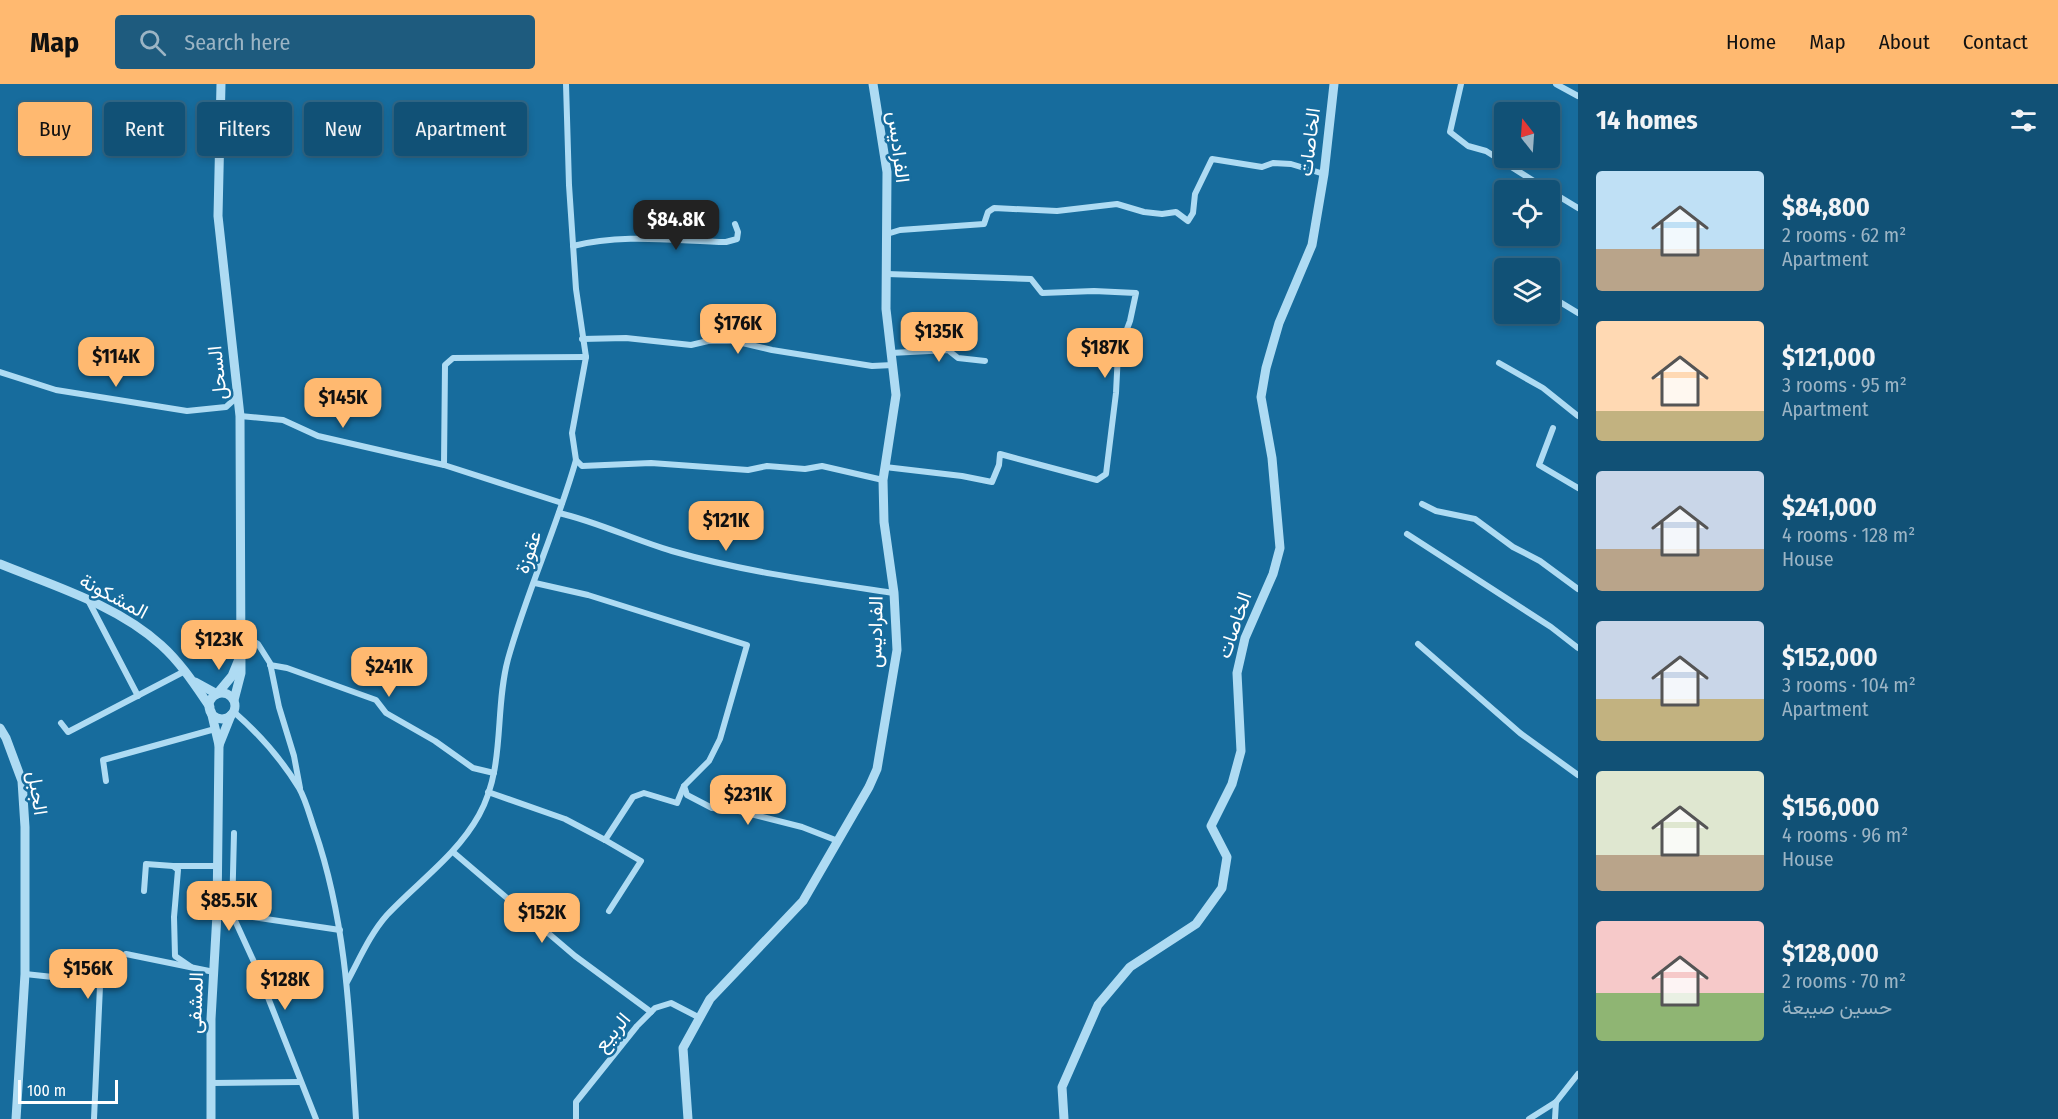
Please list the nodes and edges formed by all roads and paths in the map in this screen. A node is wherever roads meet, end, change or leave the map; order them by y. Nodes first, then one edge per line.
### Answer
1 (221, 84) edge
2 (566, 84) edge
3 (873, 84) edge
4 (1334, 84) edge
5 (1461, 84) edge
6 (1556, 84) edge
7 (1578, 96) edge
8 (1324, 174) junction
9 (1532, 180) edge
10 (1560, 197) edge
11 (1578, 208) edge
12 (735, 224) dead end
13 (887, 234) junction
14 (573, 246) junction
15 (886, 274) junction
16 (1560, 302) edge
17 (1578, 313) edge
18 (582, 339) junction
19 (891, 353) junction
20 (586, 357) junction
21 (985, 361) dead end
22 (1499, 363) dead end
23 (893, 365) junction
24 (0, 372) edge
25 (238, 396) junction
26 (240, 416) junction
27 (1578, 416) edge
28 (1553, 428) dead end
29 (576, 460) junction
30 (444, 465) junction
31 (885, 466) junction
32 (883, 480) junction
33 (1578, 488) edge
34 (562, 503) junction
35 (1422, 504) dead end
36 (559, 513) junction
37 (1407, 534) dead end
38 (0, 564) edge
39 (535, 583) junction
40 (1578, 589) edge
41 (894, 593) junction
42 (88, 600) junction
43 (242, 634) junction
44 (1418, 644) dead end
45 (1578, 648) edge
46 (240, 658) junction
47 (270, 665) junction
48 (185, 672) junction
49 (195, 682) junction
50 (217, 694) junction
51 (138, 696) junction
52 (234, 700) junction
53 (210, 709) junction
54 (232, 713) junction
55 (61, 723) dead end
56 (0, 728) edge
57 (215, 729) junction
58 (219, 745) junction
59 (494, 773) junction
60 (1578, 775) edge
61 (106, 781) dead end
62 (684, 786) junction
63 (300, 790) junction
64 (488, 792) junction
65 (234, 832) dead end
66 (605, 840) junction
67 (838, 842) junction
68 (453, 852) junction
69 (173, 866) junction
70 (218, 866) junction
71 (144, 891) dead end
72 (609, 911) dead end
73 (217, 914) junction
74 (232, 914) junction
75 (340, 930) junction
76 (126, 954) dead end
77 (191, 968) junction
78 (214, 972) junction
79 (25, 974) junction
80 (347, 982) junction
81 (651, 1012) junction
82 (698, 1017) junction
83 (1578, 1074) edge
84 (300, 1082) junction
85 (212, 1083) junction
86 (1556, 1102) junction
87 (16, 1119) edge
88 (94, 1119) edge
89 (211, 1119) edge
90 (316, 1119) edge
91 (356, 1119) edge
92 (576, 1119) edge
93 (688, 1119) edge
94 (1064, 1119) edge
95 (1529, 1119) edge
96 (1555, 1119) edge

1 - 25 street, السحل
2 - 14 street, عقوزة
3 - 13 street, الفراديس
4 - 8 street, الخاصات
5 - 9 street
6 - 7 street
8 - 13 street
8 - 94 street, الخاصات
10 - 11 street
12 - 14 street
13 - 15 street, الفراديس
14 - 18 street, عقوزة
15 - 19 street, الفراديس
15 - 31 street
16 - 17 street
18 - 20 street, عقوزة
18 - 23 street
19 - 21 street
19 - 23 street, الفراديس
20 - 29 street, عقوزة
20 - 30 street
22 - 27 street
23 - 31 street, الفراديس
24 - 25 street
25 - 26 street, السحل
26 - 30 street
26 - 43 street, السحل
28 - 33 street
29 - 32 street
29 - 34 street, عقوزة
30 - 34 street
31 - 32 street, الفراديس
32 - 41 street, الفراديس
34 - 36 street, عقوزة
35 - 40 street
36 - 39 street, عقوزة
36 - 41 street
37 - 45 street
38 - 42 street, المشكونة
39 - 59 street, عقوزة
39 - 62 street
41 - 67 street, الفراديس
42 - 48 street, المشكونة
42 - 51 street
43 - 46 street, السحل
43 - 47 street
44 - 60 street
46 - 50 street
46 - 52 street, السحل
47 - 59 street
47 - 63 street
48 - 49 street, المشكونة
48 - 51 street
49 - 50 street
49 - 53 street
50 - 52 street
50 - 53 street
51 - 55 street
52 - 54 street
53 - 54 street
53 - 57 street
54 - 58 street
54 - 63 street
56 - 79 street, الجبل
57 - 58 street
57 - 61 street
58 - 70 street, المشفى
59 - 64 street, عقوزة
62 - 66 street
62 - 67 street
63 - 75 street
64 - 66 street
64 - 68 street, عقوزة
65 - 74 street
66 - 72 street
67 - 82 street, الفراديس
68 - 80 street, عقوزة
68 - 81 street
69 - 70 street
69 - 71 street
69 - 77 street
70 - 73 street, المشفى
73 - 74 street
73 - 78 street, المشفى
74 - 75 street
74 - 84 street
75 - 80 street
76 - 77 street
77 - 78 street
78 - 85 street, المشفى
79 - 87 street, الجبل
79 - 88 street
80 - 91 street
81 - 82 street, الربيع
81 - 92 street, الربيع
82 - 93 street, الفراديس
83 - 86 street
84 - 85 street
84 - 90 street
85 - 89 street, المشفى
86 - 95 street
86 - 96 street

